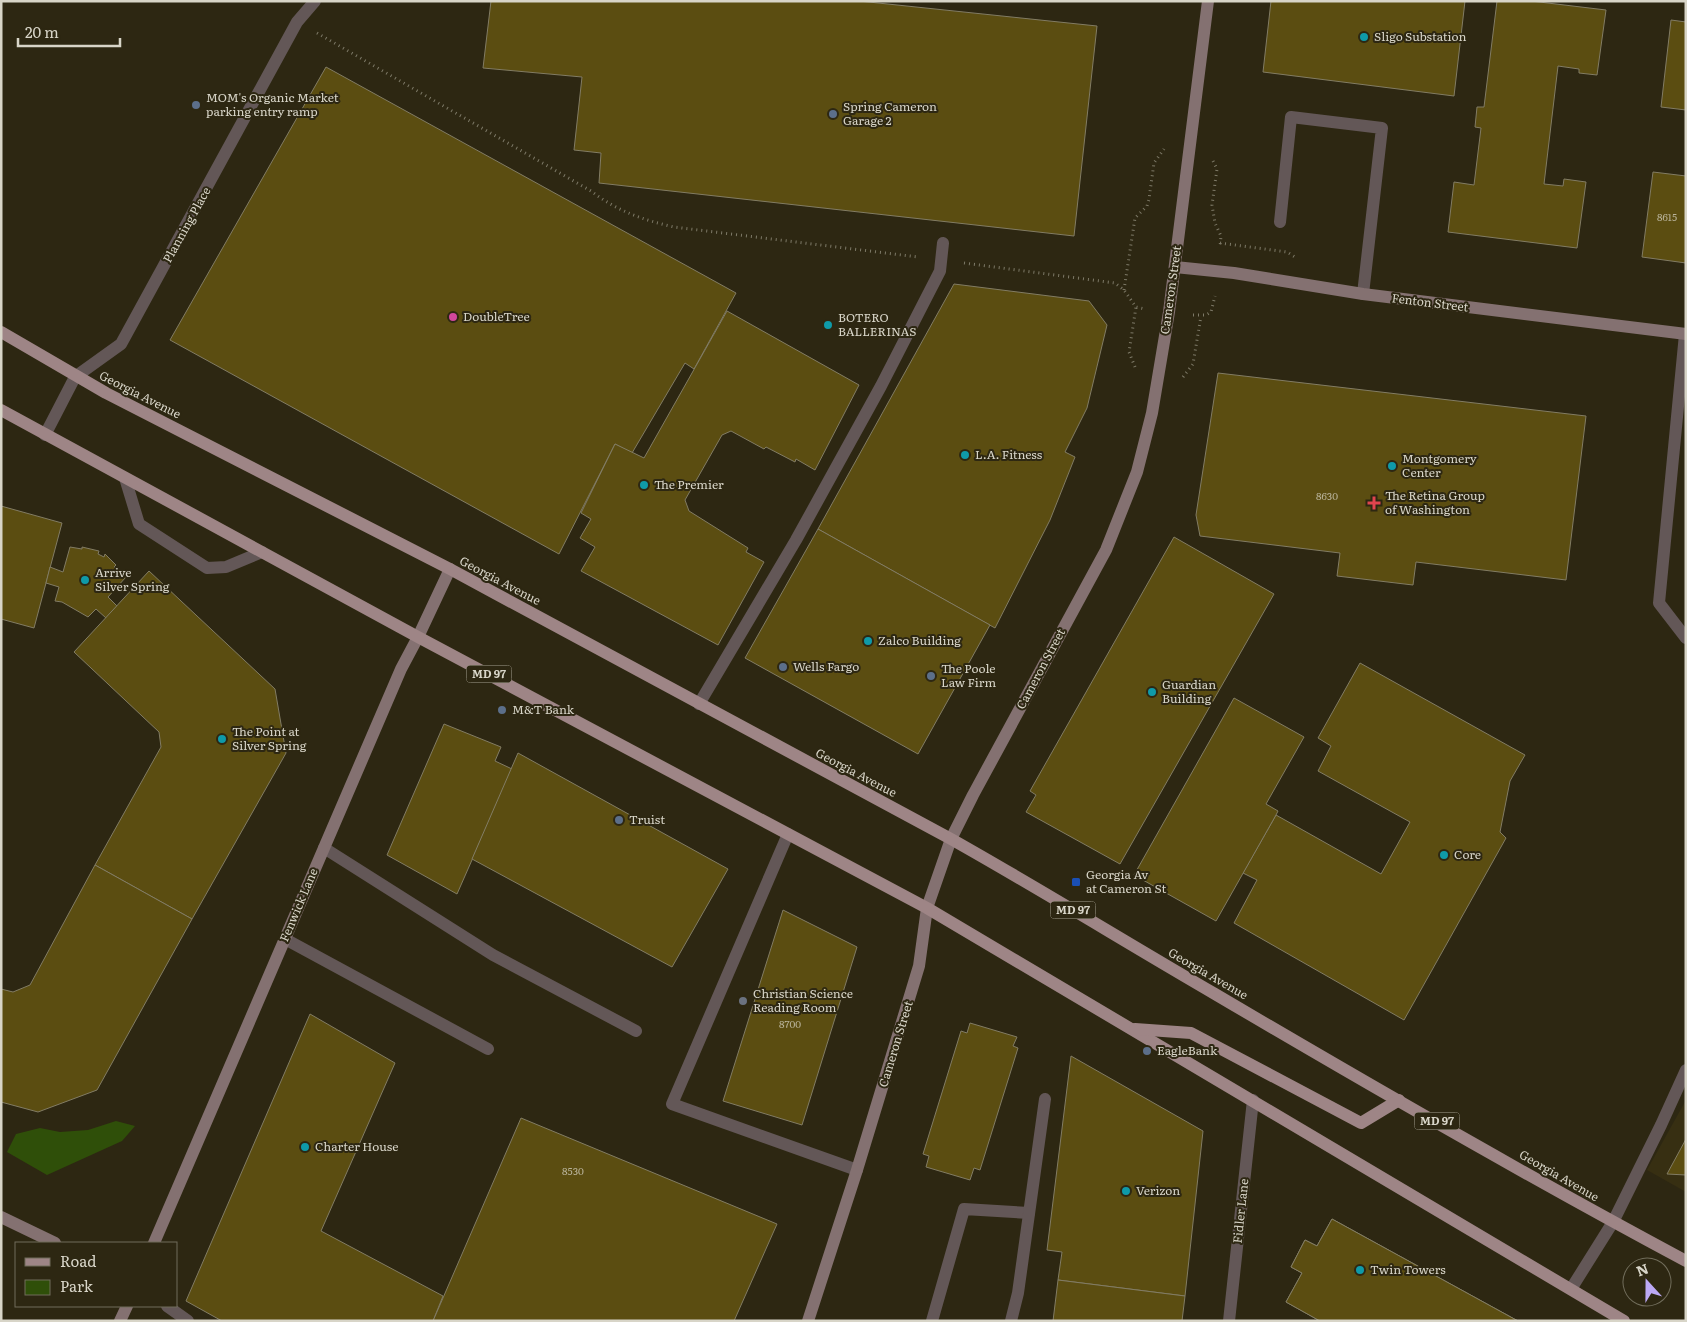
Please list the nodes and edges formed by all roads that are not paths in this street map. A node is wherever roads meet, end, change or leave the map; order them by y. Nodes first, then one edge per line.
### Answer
1 (315, 1) edge
2 (1208, 1) edge
3 (1280, 222) dead end
4 (943, 244) dead end
5 (1175, 266) junction
6 (1362, 294) junction
7 (1, 332) edge
8 (1685, 334) edge
9 (75, 376) junction
10 (1, 410) edge
11 (45, 435) junction
12 (125, 478) junction
13 (262, 552) junction
14 (450, 569) junction
15 (418, 637) junction
16 (1686, 638) edge
17 (699, 704) junction
18 (788, 834) junction
19 (951, 839) junction
20 (324, 848) junction
21 (927, 908) junction
22 (285, 939) junction
23 (1133, 1029) junction
24 (636, 1031) dead end
25 (488, 1049) dead end
26 (1686, 1070) edge
27 (1045, 1099) dead end
28 (1253, 1100) junction
29 (1399, 1100) junction
30 (858, 1170) junction
31 (1029, 1213) junction
32 (1, 1217) edge
33 (1613, 1222) junction
34 (53, 1242) edge
35 (154, 1242) edge
36 (1686, 1261) edge
37 (1570, 1289) junction
38 (126, 1307) edge
39 (168, 1307) edge
40 (184, 1319) edge
41 (120, 1321) edge
42 (808, 1321) edge
43 (932, 1321) edge
44 (1012, 1321) edge
45 (1229, 1321) edge
46 (1624, 1321) edge

1 - 9 street, Planning Place
2 - 5 street, Cameron Street
3 - 6 street
4 - 17 street
5 - 6 street, Fenton Street
5 - 19 street, Cameron Street
6 - 8 street, Fenton Street
7 - 9 main road, Georgia Avenue / MD 97
8 - 16 street
9 - 11 street, Planning Place
9 - 14 main road, Georgia Avenue / MD 97
10 - 11 main road, MD 97
11 - 12 main road, MD 97
12 - 13 main road, MD 97
12 - 13 street
13 - 15 main road, MD 97
14 - 15 street, Fenwick Lane
14 - 17 main road, Georgia Avenue / MD 97
15 - 18 main road, MD 97
15 - 20 street, Fenwick Lane
17 - 19 main road, Georgia Avenue / MD 97
18 - 21 main road, MD 97
18 - 30 street
19 - 21 street, Cameron Street
19 - 29 main road, Georgia Avenue / MD 97
20 - 22 street, Fenwick Lane
20 - 24 street
21 - 23 main road, MD 97
21 - 30 street, Cameron Street
22 - 25 street
22 - 35 street, Fenwick Lane
23 - 28 main road, MD 97
23 - 29 main road, MD 97
26 - 33 street
27 - 31 street
28 - 37 main road, MD 97
28 - 45 street, Fidler Lane
29 - 33 main road, Georgia Avenue / MD 97
30 - 42 street, Cameron Street
31 - 43 street
31 - 44 street
32 - 34 street
33 - 36 main road, Georgia Avenue / MD 97
33 - 37 street
37 - 46 main road, MD 97
38 - 41 street
39 - 40 street

